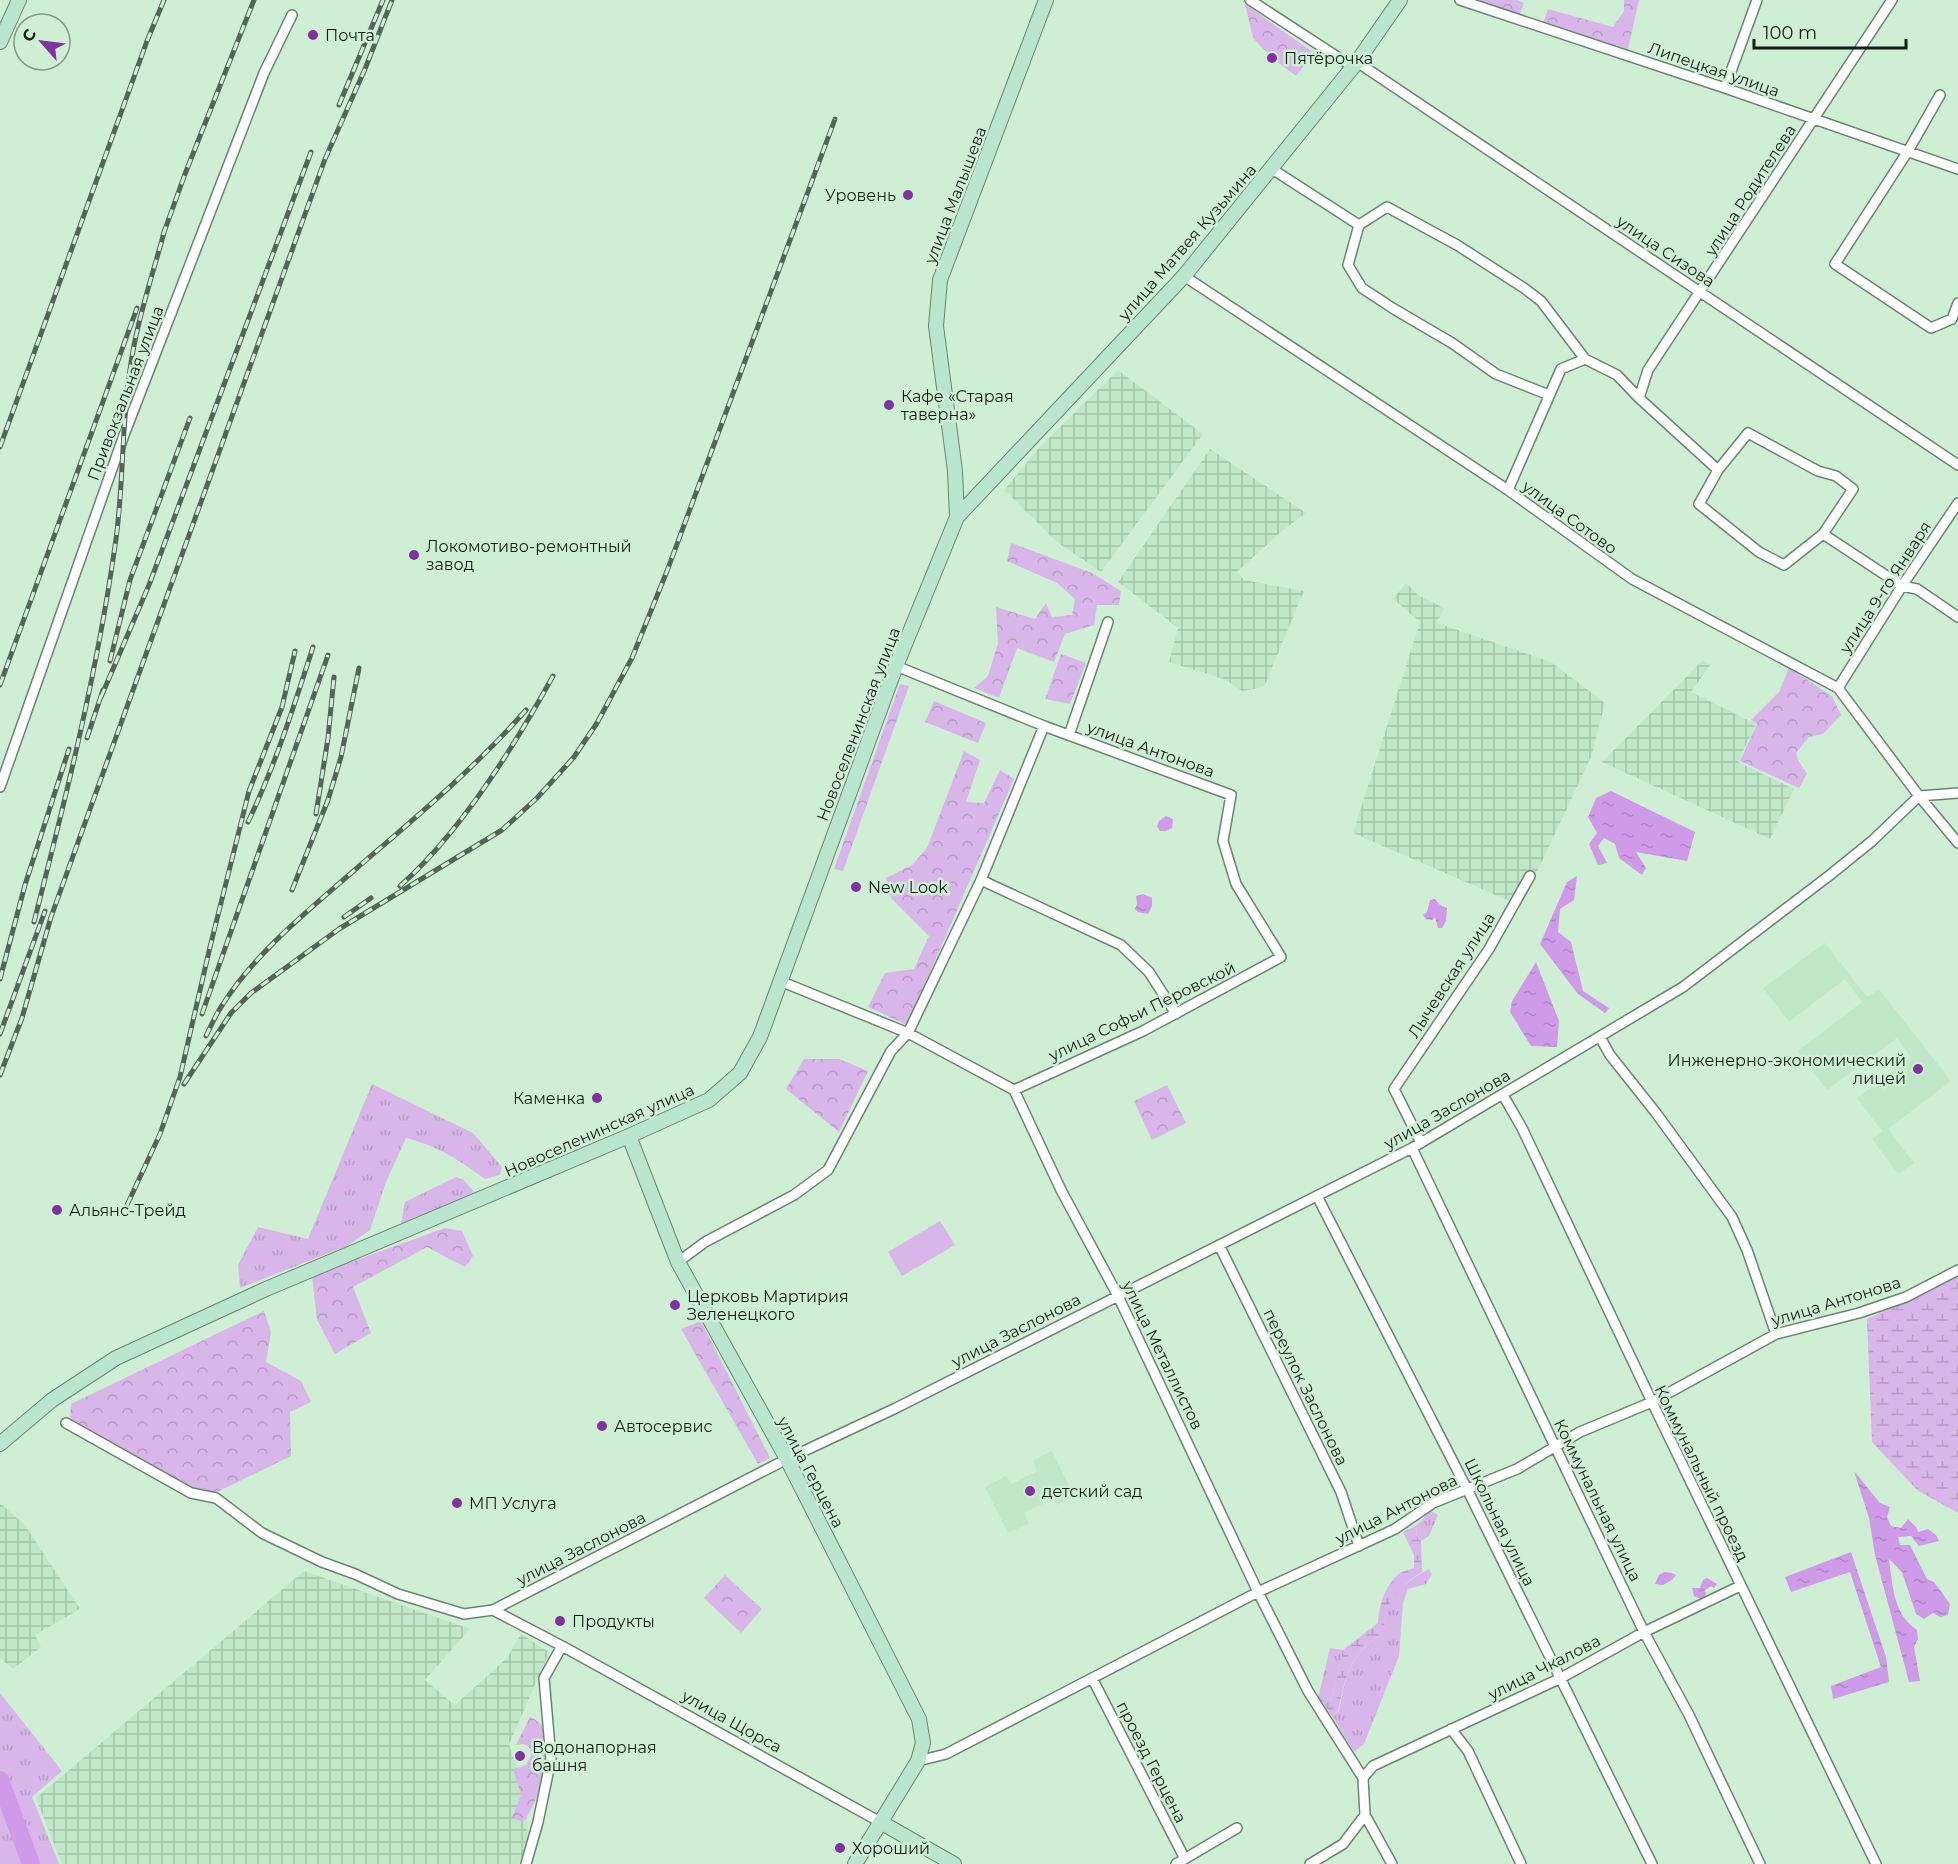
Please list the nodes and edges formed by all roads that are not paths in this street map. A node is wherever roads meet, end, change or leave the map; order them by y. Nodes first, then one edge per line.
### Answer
1 (19, 0) edge
2 (1046, 0) edge
3 (1250, 0) edge
4 (1400, 0) edge
5 (1460, 0) edge
6 (1757, 0) edge
7 (1892, 0) edge
8 (292, 15) dead end
9 (0, 42) edge
10 (1355, 65) junction
11 (1725, 88) junction
12 (1940, 94) dead end
13 (1814, 120) junction
14 (1908, 151) junction
15 (1272, 169) junction
16 (1958, 169) edge
17 (1359, 225) junction
18 (1184, 276) junction
19 (1700, 292) junction
20 (1958, 303) edge
21 (1585, 359) junction
22 (1549, 395) junction
23 (1639, 398) junction
24 (1958, 465) edge
25 (1718, 470) junction
26 (1508, 490) junction
27 (1958, 503) edge
28 (957, 517) junction
29 (1823, 534) junction
30 (1902, 586) junction
31 (1958, 617) edge
32 (1108, 622) dead end
33 (896, 666) junction
34 (1838, 688) junction
35 (1044, 726) junction
36 (1069, 735) junction
37 (0, 787) edge
38 (1958, 793) edge
39 (1919, 796) junction
40 (1958, 843) edge
41 (1530, 876) dead end
42 (981, 880) junction
43 (1281, 957) joint
44 (780, 981) junction
45 (1176, 1014) junction
46 (908, 1033) junction
47 (1600, 1037) junction
48 (1394, 1089) joint
49 (1014, 1090) junction
50 (1503, 1095) junction
51 (629, 1136) junction
52 (1417, 1145) junction
53 (1317, 1196) junction
54 (1219, 1245) junction
55 (678, 1262) junction
56 (1958, 1270) edge
57 (1118, 1296) junction
58 (1776, 1334) junction
59 (1652, 1402) junction
60 (66, 1423) dead end
61 (0, 1444) edge
62 (1555, 1447) junction
63 (787, 1459) junction
64 (1467, 1489) junction
65 (1359, 1546) junction
66 (1740, 1586) junction
67 (1258, 1592) junction
68 (493, 1610) junction
69 (1644, 1632) junction
70 (562, 1646) junction
71 (1092, 1678) junction
72 (1561, 1678) junction
73 (1451, 1729) junction
74 (918, 1761) junction
75 (1363, 1778) junction
76 (1365, 1815) junction
77 (882, 1822) junction
78 (1238, 1828) dead end
79 (1181, 1862) edge
80 (526, 1864) edge
81 (855, 1864) edge
82 (954, 1864) edge
83 (1310, 1864) edge
84 (1392, 1864) edge
85 (1521, 1864) edge
86 (1652, 1864) edge
87 (1761, 1864) edge
88 (1876, 1864) edge

1 - 9 main road
2 - 28 main road, улица Малышева
3 - 10 street, улица Сизова
4 - 10 main road, улица Матвея Кузьмина
5 - 11 street, Липецкая улица
6 - 11 street
7 - 13 street, улица Родителева
8 - 37 street, Привокзальная улица
10 - 15 main road, улица Матвея Кузьмина
10 - 19 street, улица Сизова
11 - 13 street, Липецкая улица
12 - 14 street
13 - 14 street, Липецкая улица
13 - 19 street, улица Родителева
14 - 16 street, Липецкая улица
14 - 20 street
15 - 17 street
15 - 18 main road, улица Матвея Кузьмина
17 - 21 street
17 - 22 street
18 - 26 street, улица Сотово
18 - 28 main road, улица Матвея Кузьмина
19 - 23 street, улица Родителева
19 - 24 street, улица Сизова
21 - 22 street
21 - 23 street
22 - 26 street
23 - 25 street
25 - 29 street
25 - 29 street
26 - 34 street, улица Сотово
27 - 30 street, улица 9-го Января
28 - 33 main road, Новоселенинская улица
29 - 30 street
30 - 31 street
30 - 34 street, улица 9-го Января
32 - 36 street
33 - 35 street, улица Антонова
33 - 44 main road, Новоселенинская улица
34 - 39 street, улица Сотово
35 - 36 street, улица Антонова
35 - 42 street
36 - 43 street, улица Антонова
38 - 39 street
39 - 40 street, улица Сотово
39 - 47 street, улица Заслонова
41 - 48 street, Лычевская улица
42 - 45 street
42 - 46 street
43 - 45 street, улица Софьи Перовской
44 - 46 street
44 - 51 main road, Новоселенинская улица
45 - 49 street, улица Софьи Перовской
46 - 49 street
46 - 55 street
47 - 50 street, улица Заслонова
47 - 58 street
48 - 52 street, Коммунальная улица
49 - 57 street, улица Металлистов
50 - 52 street, улица Заслонова
50 - 59 street, Коммунальный проезд
51 - 55 main road, улица Герцена
51 - 61 main road, Новоселенинская улица
52 - 53 street, улица Заслонова
52 - 62 street, Коммунальная улица
53 - 54 street, улица Заслонова
53 - 64 street, Школьная улица
54 - 57 street, улица Заслонова
54 - 65 street, переулок Заслонова
55 - 63 main road, улица Герцена
56 - 58 street, улица Антонова
57 - 63 street, улица Заслонова
57 - 67 street, улица Металлистов
58 - 59 street, улица Антонова
59 - 62 street, улица Антонова
59 - 66 street, Коммунальный проезд
60 - 68 street, улица Заслонова
62 - 64 street, улица Антонова
62 - 69 street, Коммунальная улица
63 - 68 street, улица Заслонова
63 - 74 main road, улица Герцена
64 - 65 street, улица Антонова
64 - 72 street, Школьная улица
65 - 67 street, улица Антонова
66 - 69 street, улица Чкалова
66 - 88 street, Коммунальный проезд
67 - 71 street, улица Антонова
67 - 75 street, улица Металлистов
68 - 70 street, улица Щорса
69 - 72 street, улица Чкалова
69 - 87 street, Коммунальная улица
70 - 77 street, улица Щорса
70 - 80 street
71 - 74 street, улица Антонова
71 - 79 street, проезд Герцена
72 - 73 street, улица Чкалова
72 - 86 street, Школьная улица
73 - 75 street, улица Чкалова
73 - 85 street
74 - 77 main road, улица Герцена
75 - 76 street, улица Металлистов
76 - 83 street
76 - 84 street, улица Металлистов
77 - 81 main road, улица Герцена
77 - 82 main road, улица Щорса
78 - 79 street

